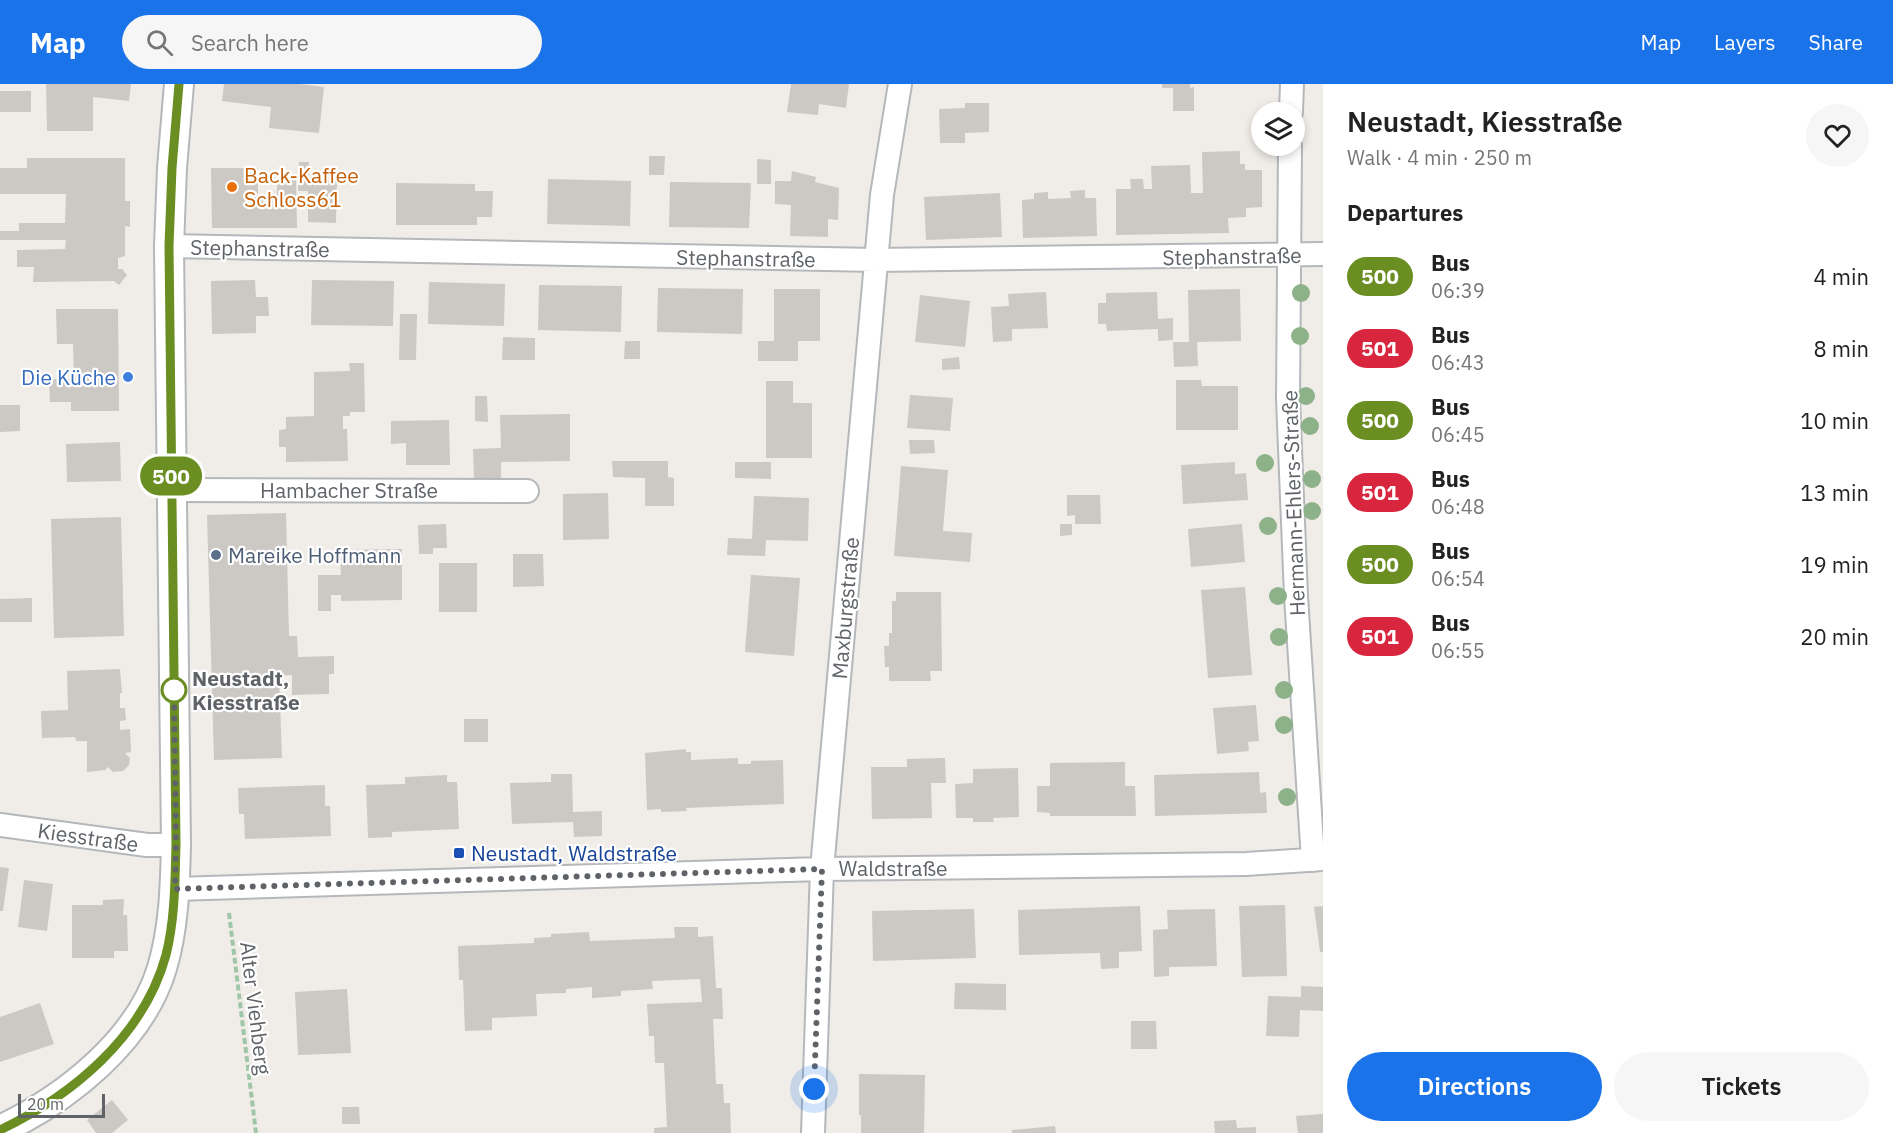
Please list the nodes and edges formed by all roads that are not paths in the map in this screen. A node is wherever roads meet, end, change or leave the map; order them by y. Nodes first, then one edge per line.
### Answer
1 (179, 84) edge
2 (900, 84) edge
3 (1292, 84) edge
4 (1291, 102) edge
5 (1290, 156) edge
6 (169, 246) junction
7 (1323, 254) edge
8 (1288, 255) junction
9 (876, 260) junction
10 (171, 490) junction
11 (527, 491) dead end
12 (0, 825) edge
13 (176, 844) junction
14 (1318, 859) edge
15 (822, 869) junction
16 (175, 889) junction
17 (0, 1130) edge
18 (813, 1133) edge

1 - 6 street
2 - 9 street, Maxburgstraße
3 - 4 street
5 - 8 street, Hermann-Ehlers-Straße
6 - 9 street, Stephanstraße
6 - 10 street
7 - 8 street, Stephanstraße
8 - 9 street, Stephanstraße
8 - 14 street, Hermann-Ehlers-Straße
9 - 15 street, Maxburgstraße
10 - 11 street, Hambacher Straße
10 - 13 street
12 - 13 street, Kiesstraße
13 - 16 street
14 - 15 street, Waldstraße
15 - 16 street, Waldstraße
15 - 18 street, Maxburgstraße
16 - 17 street

